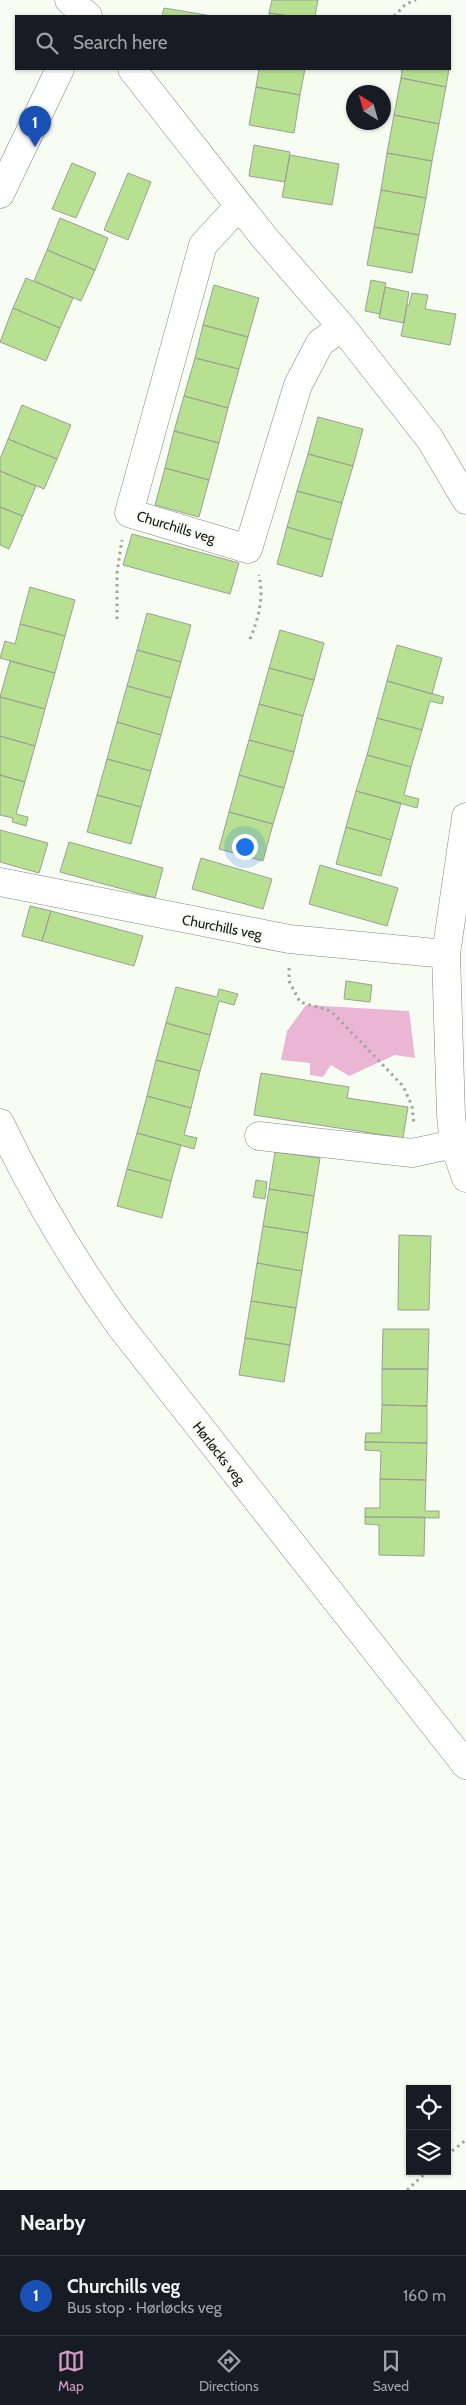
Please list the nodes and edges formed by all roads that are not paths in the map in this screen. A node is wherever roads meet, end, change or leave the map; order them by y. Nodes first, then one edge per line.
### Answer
1 (69, 0) edge
2 (98, 0) edge
3 (87, 15) edge
4 (89, 15) edge
5 (60, 70) edge
6 (133, 70) edge
7 (0, 194) edge
8 (239, 206) junction
9 (342, 328) junction
10 (466, 500) edge
11 (466, 817) edge
12 (0, 882) edge
13 (446, 954) junction
14 (0, 1122) edge
15 (259, 1136) dead end
16 (454, 1144) junction
17 (466, 1178) edge
18 (466, 1765) edge

1 - 3 street
2 - 4 street
5 - 7 street
6 - 8 street
8 - 9 street
8 - 9 street, Churchills veg
9 - 10 street
11 - 13 street
12 - 13 street, Churchills veg
13 - 16 street
14 - 18 street, Hørløcks veg
15 - 16 street
16 - 17 street

